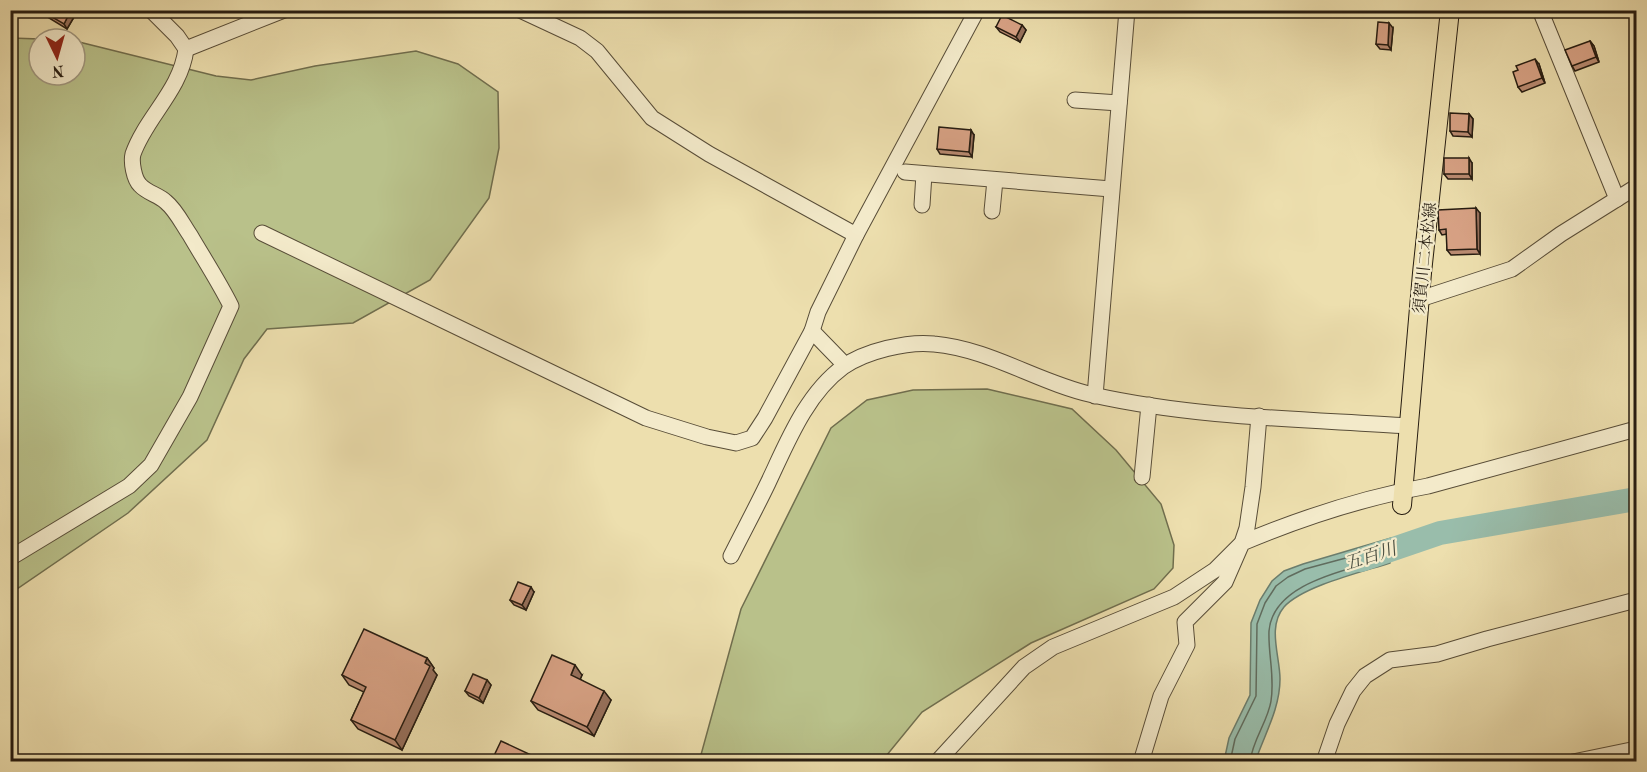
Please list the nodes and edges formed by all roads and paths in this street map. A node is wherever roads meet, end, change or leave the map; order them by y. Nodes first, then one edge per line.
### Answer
1 (151, 10) edge
2 (284, 10) edge
3 (520, 10) edge
4 (977, 10) edge
5 (1127, 10) edge
6 (1450, 10) edge
7 (1540, 10) edge
8 (186, 49) junction
9 (1075, 100) dead end
10 (1119, 103) junction
11 (905, 172) dead end
12 (924, 174) junction
13 (995, 180) junction
14 (1636, 187) edge
15 (1111, 189) junction
16 (1617, 199) junction
17 (922, 205) dead end
18 (992, 211) dead end
19 (261, 233) dead end
20 (856, 235) junction
21 (1420, 299) junction
22 (812, 331) junction
23 (845, 365) junction
24 (1095, 396) junction
25 (1149, 405) junction
26 (1259, 416) junction
27 (1408, 426) junction
28 (1636, 429) edge
29 (1142, 477) dead end
30 (1402, 498) junction
31 (1242, 543) junction
32 (731, 556) dead end
33 (10, 558) edge
34 (1636, 600) edge
35 (1636, 749) edge
36 (1593, 759) edge
37 (937, 762) edge
38 (1141, 762) edge
39 (1323, 762) edge
40 (1573, 762) edge

1 - 8 street
2 - 8 street
3 - 20 street
4 - 20 street
5 - 10 street
6 - 21 main road, 須賀川二本松線
7 - 16 street
8 - 33 street
9 - 10 street
10 - 15 street
11 - 12 street
12 - 13 street
12 - 17 street
13 - 15 street
13 - 18 street
14 - 16 street
15 - 24 street
16 - 21 street
19 - 22 street
20 - 22 street
21 - 27 main road, 須賀川二本松線
22 - 23 street
23 - 24 street
23 - 32 street
24 - 25 street
25 - 26 street
25 - 29 street
26 - 27 street
26 - 31 street
27 - 30 main road, 須賀川二本松線
28 - 30 street
30 - 31 street
31 - 37 street
31 - 38 street
34 - 39 street
35 - 36 street
36 - 40 street

